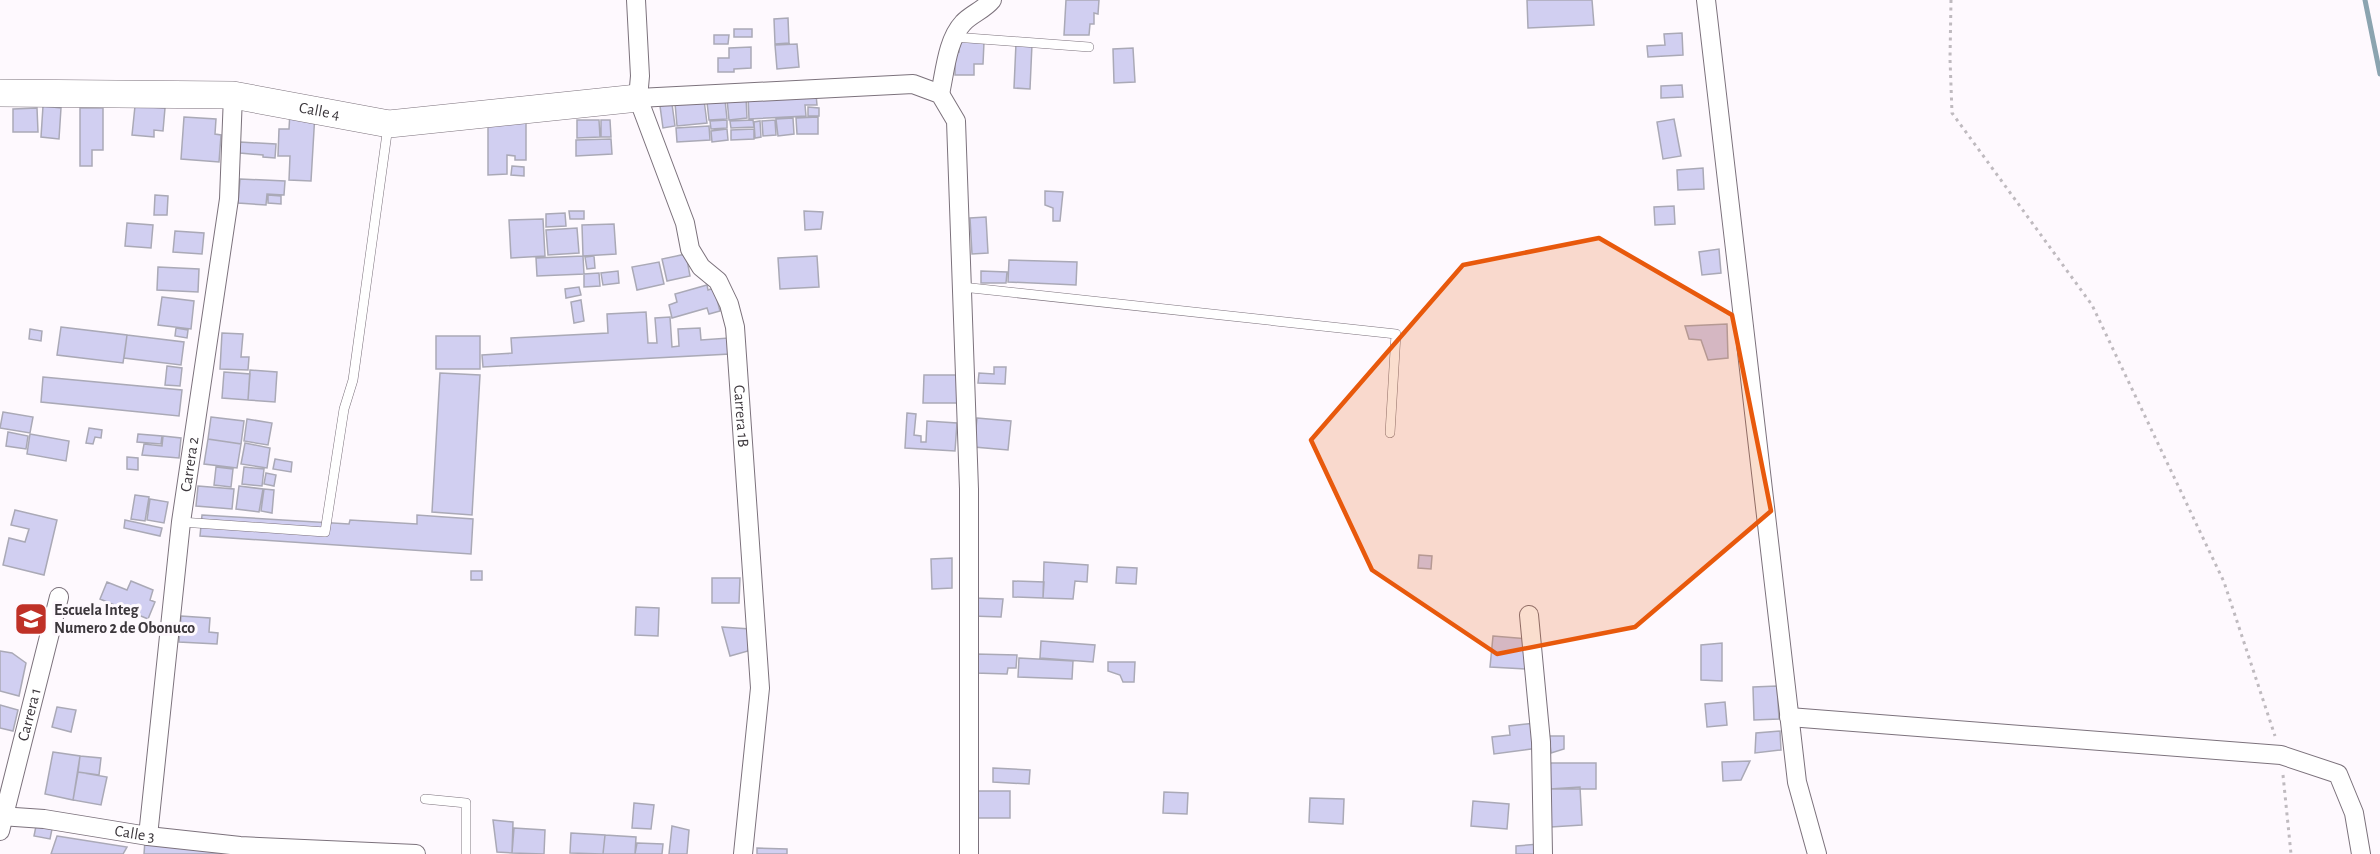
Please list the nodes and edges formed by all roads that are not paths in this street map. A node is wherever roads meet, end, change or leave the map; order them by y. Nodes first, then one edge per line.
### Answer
1 (636, 0) edge
2 (992, 0) edge
3 (1706, 0) edge
4 (954, 37) junction
5 (1089, 47) dead end
6 (0, 93) edge
7 (940, 94) junction
8 (233, 95) junction
9 (638, 98) junction
10 (389, 124) junction
11 (962, 287) junction
12 (1390, 434) dead end
13 (181, 522) junction
14 (59, 597) dead end
15 (1529, 615) dead end
16 (1789, 717) junction
17 (425, 799) dead end
18 (1, 821) edge
19 (148, 836) junction
20 (240, 850) edge
21 (416, 854) edge
22 (466, 854) edge
23 (743, 854) edge
24 (969, 854) edge
25 (1543, 854) edge
26 (1817, 854) edge
27 (2361, 854) edge

1 - 9 street, Carrera 1B
2 - 4 street
3 - 16 street
4 - 5 lane
4 - 7 street
6 - 8 street, Calle 4
7 - 9 street
7 - 11 street
8 - 10 street, Calle 4
8 - 13 street, Carrera 2
9 - 10 street, Calle 4
9 - 23 street, Carrera 1B
10 - 13 lane
11 - 12 lane
11 - 24 street
13 - 19 street, Carrera 2
14 - 18 street, Carrera 1
15 - 25 street
16 - 26 street
16 - 27 street
17 - 22 lane
18 - 19 street, Calle 3
19 - 20 street, Calle 3
20 - 21 street, Calle 3

